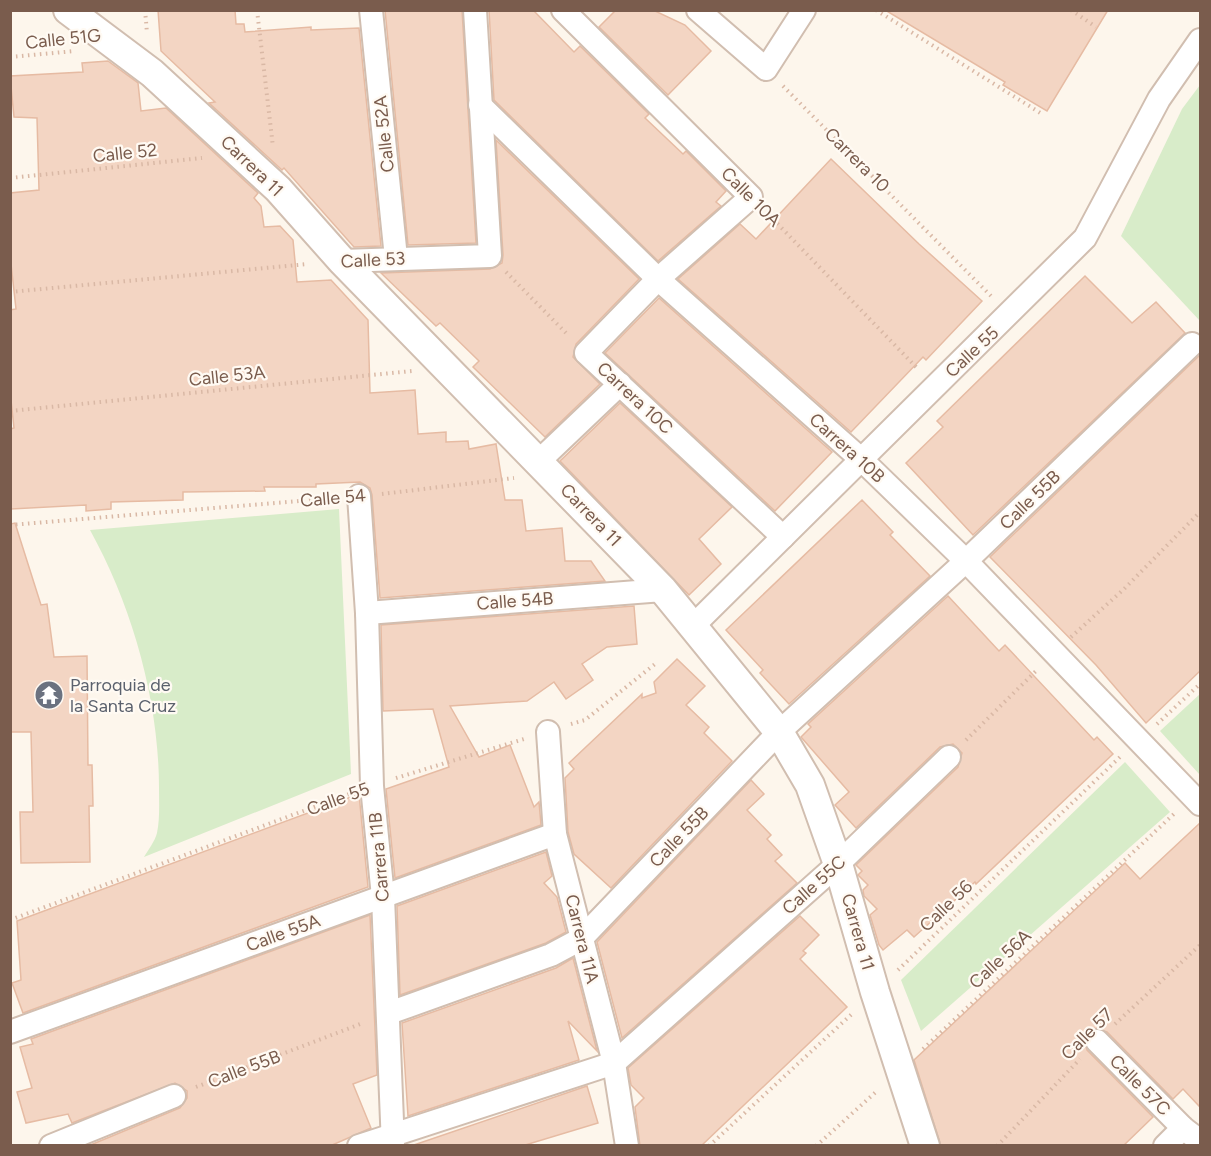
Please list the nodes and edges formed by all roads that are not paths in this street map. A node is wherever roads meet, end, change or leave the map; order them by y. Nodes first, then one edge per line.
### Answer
1 (68, 10) edge
2 (371, 10) edge
3 (475, 10) edge
4 (563, 10) edge
5 (698, 10) edge
6 (804, 10) edge
7 (1200, 40) edge
8 (480, 105) junction
9 (396, 258) junction
10 (342, 261) junction
11 (658, 279) junction
12 (1192, 344) dead end
13 (620, 384) junction
14 (539, 460) junction
15 (863, 460) junction
16 (359, 496) road end
17 (783, 537) junction
18 (966, 561) junction
19 (663, 590) junction
20 (367, 613) junction
21 (693, 626) junction
22 (548, 732) road end
23 (779, 732) junction
24 (949, 757) road end
25 (1197, 800) edge
26 (555, 834) junction
27 (838, 864) junction
28 (383, 897) junction
29 (581, 939) junction
30 (389, 1013) junction
31 (10, 1032) edge
32 (1097, 1041) road end
33 (614, 1063) junction
34 (174, 1096) road end
35 (1192, 1135) edge
36 (393, 1139) edge
37 (51, 1146) edge
38 (358, 1146) edge
39 (627, 1146) edge
40 (925, 1146) edge
41 (1165, 1146) edge

1 - 10 street, Carrera 11
2 - 9 street, Calle 52A
3 - 8 street
4 - 11 street, Calle 10A
5 - 6 street
7 - 15 street, Calle 55
8 - 9 street, Calle 53
8 - 11 street, Carrera 10B
9 - 10 street, Calle 53
10 - 14 street, Carrera 11
11 - 13 street, Carrera 10C
11 - 15 street, Carrera 10B
12 - 18 street, Calle 55B
13 - 14 street
13 - 17 street, Carrera 10C
14 - 19 street, Carrera 11
15 - 17 street, Calle 55
15 - 18 street, Carrera 10B
16 - 20 street, Carrera 11B
17 - 21 street, Calle 55
18 - 23 street, Calle 55B
18 - 25 street, Carrera 10B
19 - 20 street, Calle 54B
19 - 21 street, Carrera 11
20 - 28 street, Carrera 11B
21 - 23 street, Carrera 11
22 - 26 street, Carrera 11A
23 - 27 street, Carrera 11
23 - 29 street, Calle 55B
24 - 27 street, Calle 55C
26 - 28 street, Calle 55A
26 - 29 street, Carrera 11A
27 - 33 street, Calle 55C
27 - 40 street, Carrera 11
28 - 30 street, Carrera 11B
28 - 31 street, Calle 55A
29 - 30 street, Calle 55B
29 - 33 street, Carrera 11A
30 - 36 street, Carrera 11B
32 - 35 street, Calle 57C
33 - 36 street, Calle 55C
33 - 39 street, Carrera 11A
34 - 37 street
35 - 41 street, Calle 57C
36 - 38 street, Calle 55C

